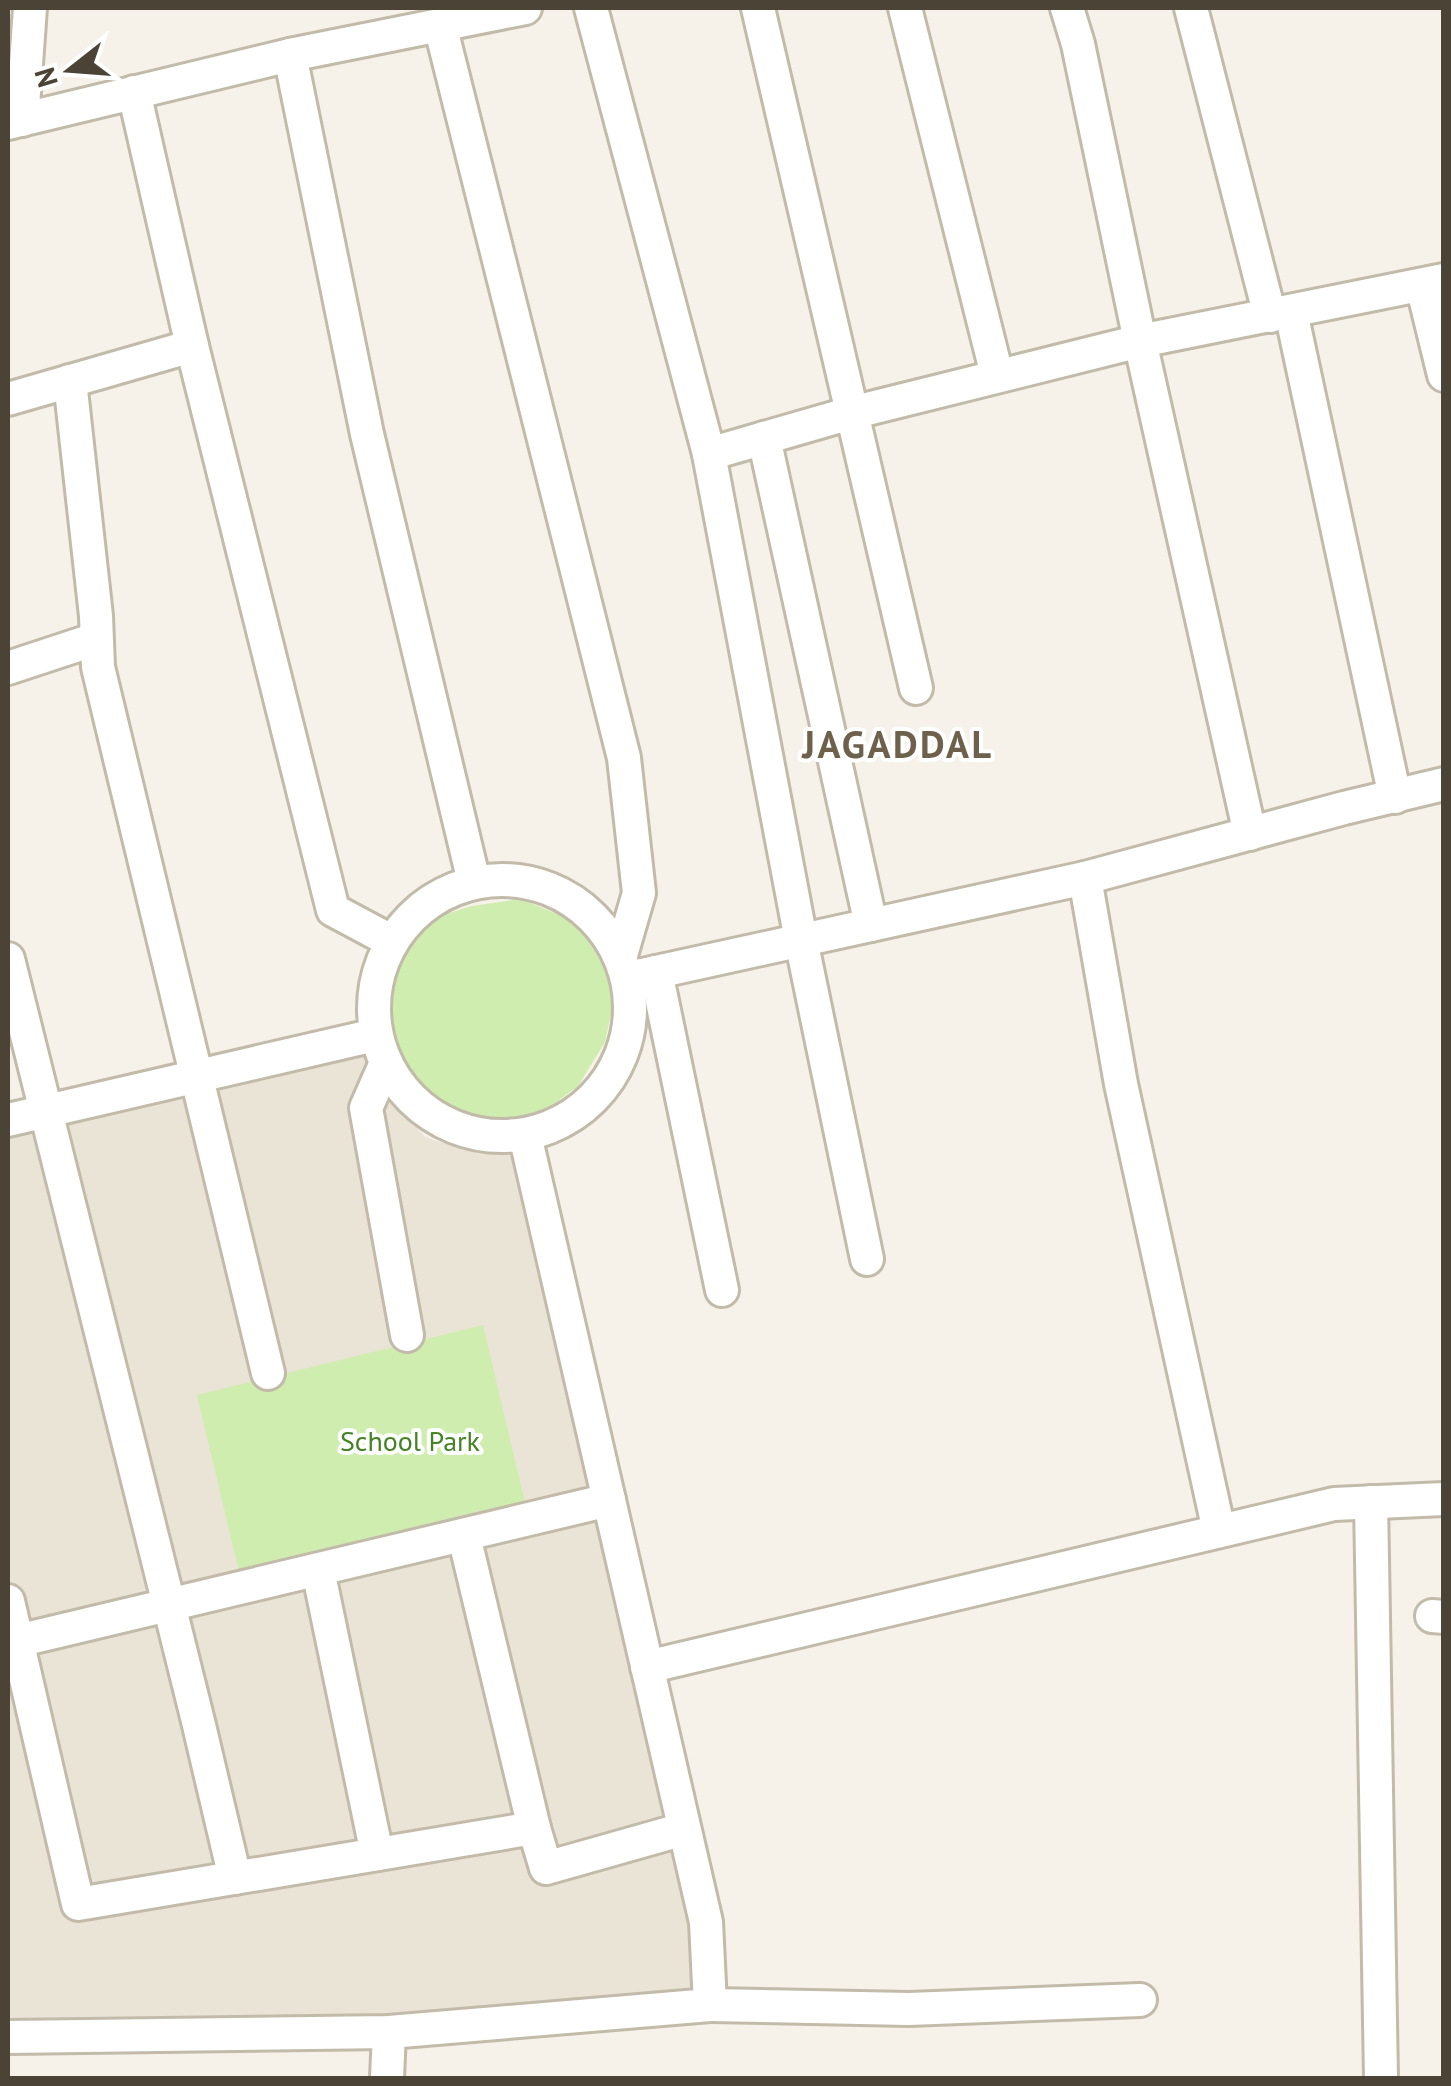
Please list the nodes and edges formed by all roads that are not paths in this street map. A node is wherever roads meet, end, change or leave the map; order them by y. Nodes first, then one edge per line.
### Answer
1 (30, 8) edge
2 (525, 8) edge
3 (592, 8) edge
4 (758, 8) edge
5 (905, 8) edge
6 (1066, 8) edge
7 (1191, 8) edge
8 (440, 25) junction
9 (290, 55) junction
10 (134, 92) junction
11 (15, 121) edge
12 (1433, 282) edge
13 (1280, 314) junction
14 (1140, 341) junction
15 (192, 346) junction
16 (997, 375) junction
17 (1444, 375) edge
18 (70, 382) junction
19 (8, 399) edge
20 (851, 413) junction
21 (764, 438) junction
22 (709, 454) junction
23 (96, 639) junction
24 (8, 668) edge
25 (916, 688) dead end
26 (1444, 784) edge
27 (1395, 797) junction
28 (1250, 834) junction
29 (1085, 878) junction
30 (474, 882) junction
31 (871, 926) junction
32 (802, 940) junction
33 (391, 941) junction
34 (8, 959) edge
35 (635, 969) junction
36 (380, 1050) junction
37 (197, 1076) junction
38 (44, 1112) junction
39 (8, 1120) edge
40 (525, 1134) junction
41 (866, 1260) dead end
42 (722, 1290) dead end
43 (407, 1335) dead end
44 (268, 1373) dead end
45 (1444, 1499) edge
46 (609, 1500) junction
47 (1372, 1502) junction
48 (1220, 1531) junction
49 (464, 1536) junction
50 (318, 1570) junction
51 (8, 1601) edge
52 (169, 1606) junction
53 (17, 1641) junction
54 (648, 1667) junction
55 (534, 1828) junction
56 (684, 1829) junction
57 (377, 1854) junction
58 (235, 1878) junction
59 (1140, 2000) dead end
60 (710, 2005) junction
61 (389, 2032) junction
62 (8, 2037) edge
63 (386, 2078) edge
64 (1381, 2078) edge

1 - 11 street
2 - 8 street
3 - 22 street
4 - 20 street
5 - 16 street
6 - 14 street
7 - 13 street
8 - 9 street
8 - 35 street
9 - 10 street
9 - 30 street
10 - 11 street
10 - 15 street
12 - 13 street
12 - 17 street
13 - 14 street
13 - 27 street
14 - 16 street
14 - 28 street
15 - 18 street
15 - 33 street
16 - 20 street
18 - 19 street
18 - 23 street
20 - 21 street
20 - 25 street
21 - 22 street
21 - 31 street
22 - 32 street
23 - 24 street
23 - 37 street
26 - 27 street
27 - 28 street
28 - 29 street
29 - 31 street
29 - 48 street
30 - 33 street
30 - 35 street
31 - 32 street
32 - 35 street
32 - 41 street
33 - 36 street
34 - 38 street
35 - 40 street
35 - 42 street
36 - 37 street
36 - 40 street
36 - 43 street
37 - 38 street
37 - 44 street
38 - 39 street
38 - 52 street
40 - 46 street
45 - 47 street
46 - 49 street
46 - 54 street
47 - 48 street
47 - 64 street
48 - 54 street
49 - 50 street
49 - 55 street
50 - 52 street
50 - 57 street
51 - 53 street
52 - 53 street
52 - 58 street
53 - 58 street
54 - 56 street
55 - 56 street
55 - 57 street
56 - 60 street
57 - 58 street
59 - 60 street
60 - 61 street
61 - 62 street
61 - 63 street

